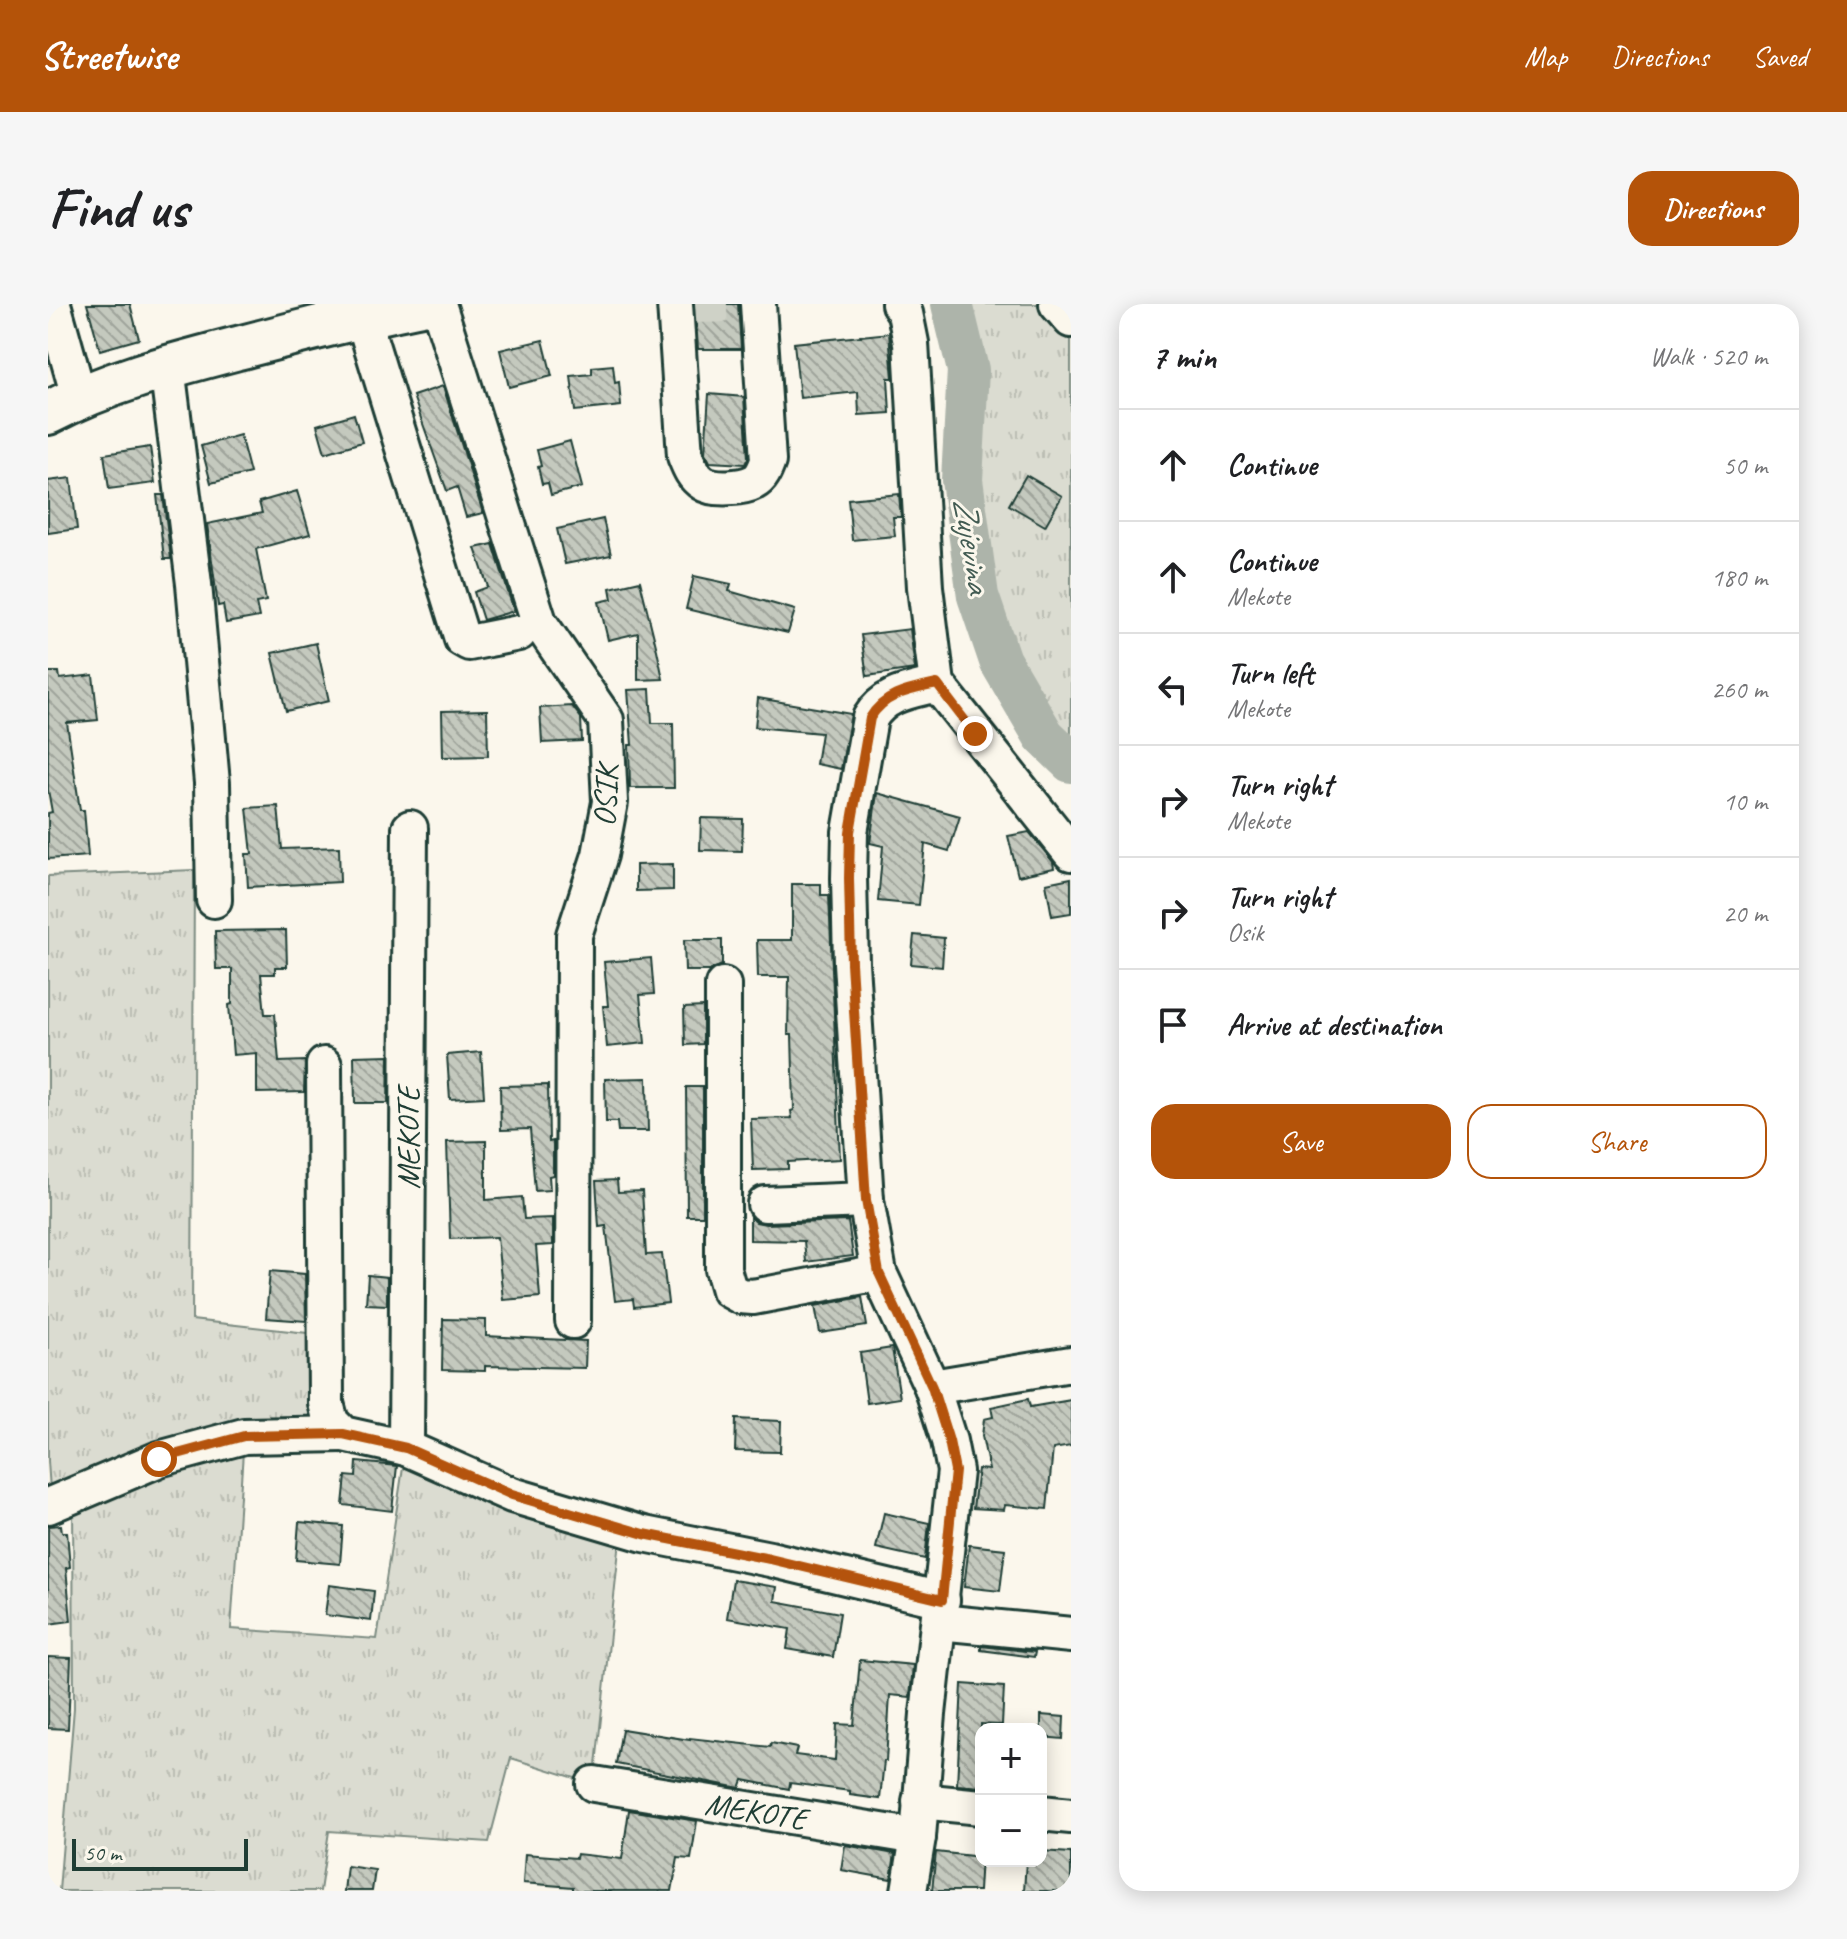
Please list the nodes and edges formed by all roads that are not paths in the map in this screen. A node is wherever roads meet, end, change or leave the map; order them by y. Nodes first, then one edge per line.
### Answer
1 (53, 304) edge
2 (422, 304) edge
3 (438, 304) edge
4 (748, 304) edge
5 (899, 304) edge
6 (1057, 304) edge
7 (686, 305) edge
8 (362, 315) junction
9 (1071, 320) edge
10 (167, 367) junction
11 (63, 405) edge
12 (519, 633) dead end
13 (937, 684) junction
14 (410, 828) dead end
15 (1071, 853) edge
16 (214, 900) dead end
17 (723, 985) dead end
18 (324, 1065) dead end
19 (866, 1200) junction
20 (765, 1204) dead end
21 (879, 1273) junction
22 (573, 1321) dead end
23 (1071, 1364) edge
24 (932, 1387) junction
25 (343, 1434) junction
26 (406, 1448) junction
27 (48, 1506) edge
28 (940, 1611) junction
29 (1071, 1635) edge
30 (594, 1784) dead end
31 (920, 1801) junction
32 (975, 1806) edge
33 (1047, 1814) edge
34 (1071, 1816) edge
35 (918, 1837) junction
36 (909, 1891) edge

1 - 11 street
2 - 8 main road
3 - 22 street, OSIK
4 - 7 street
5 - 13 street
6 - 9 street
8 - 10 main road
8 - 12 street
10 - 11 main road
10 - 16 street
13 - 15 street
13 - 19 street
14 - 26 street, MEKOTE
17 - 21 street
18 - 25 street
19 - 20 street
19 - 21 street
21 - 24 street
23 - 24 street
24 - 28 street
25 - 26 street
25 - 27 street
26 - 28 street
28 - 29 street
28 - 31 street
30 - 35 street, MEKOTE
31 - 32 street
31 - 35 street
33 - 34 street
35 - 36 street

